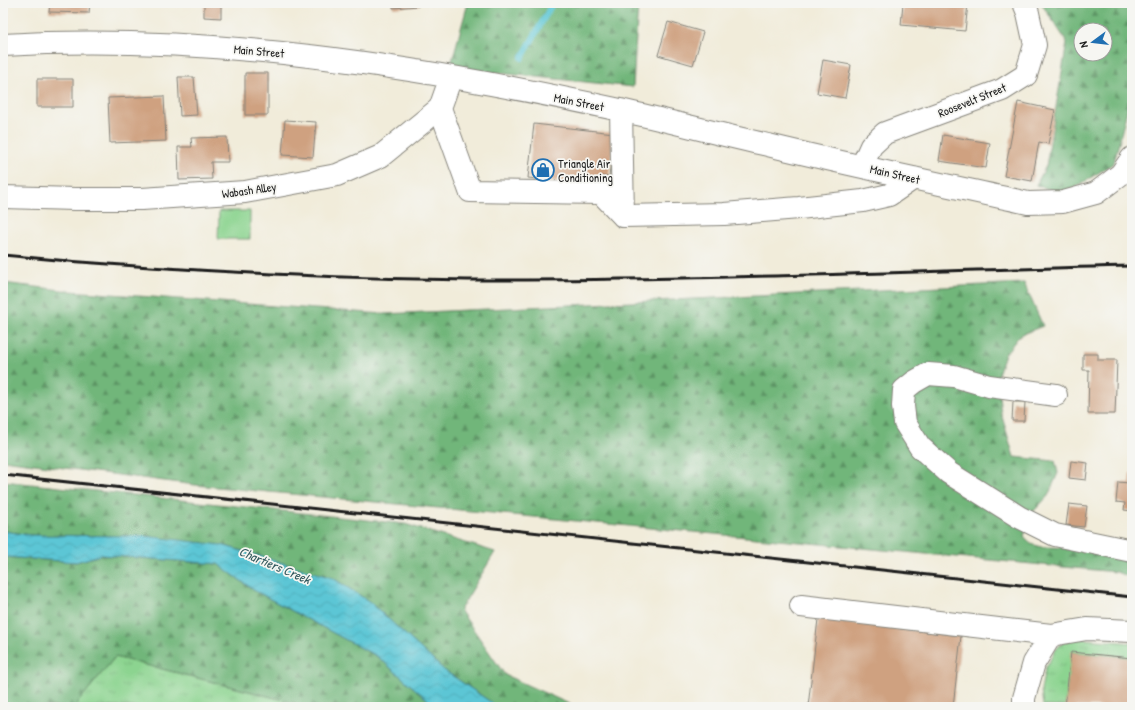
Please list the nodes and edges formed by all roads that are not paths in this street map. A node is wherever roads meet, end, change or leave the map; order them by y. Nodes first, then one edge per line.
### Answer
1 (1024, 3) edge
2 (3, 45) edge
3 (451, 77) junction
4 (440, 108) junction
5 (621, 110) junction
6 (1132, 158) edge
7 (862, 166) junction
8 (914, 178) junction
9 (3, 197) edge
10 (623, 216) junction
11 (1056, 395) dead end
12 (1132, 551) edge
13 (801, 606) dead end
14 (1132, 631) edge
15 (1051, 635) junction
16 (1024, 707) edge

1 - 7 street, Roosevelt Street
2 - 3 street, Main Street
3 - 4 street
3 - 5 street, Main Street
4 - 9 street, Wabash Alley
4 - 10 street
5 - 7 street, Main Street
5 - 10 street
6 - 8 street, Main Street
7 - 8 street, Main Street
8 - 10 street
11 - 12 street
13 - 15 street
14 - 15 street
15 - 16 street

